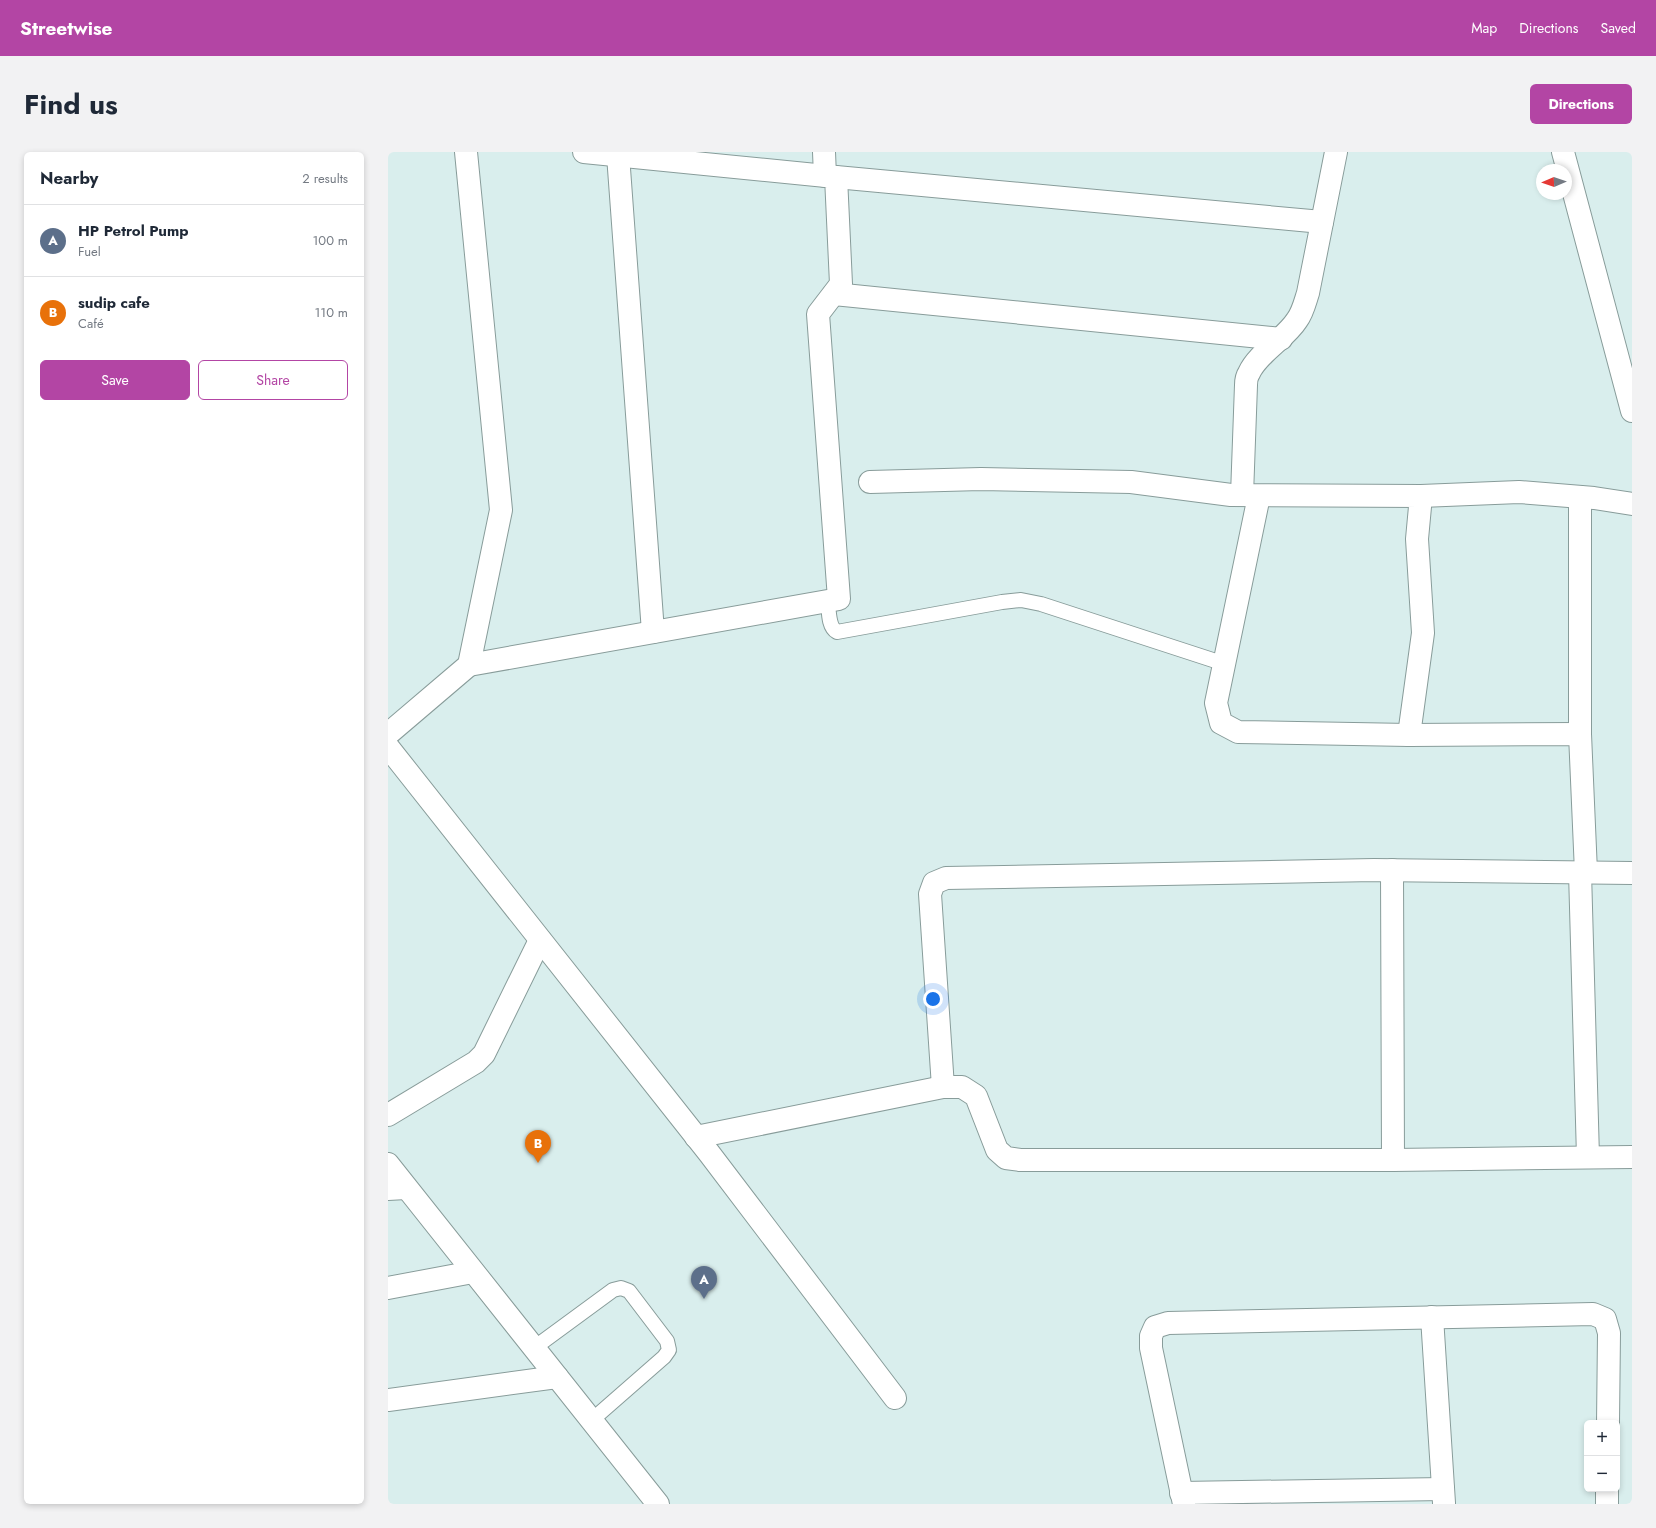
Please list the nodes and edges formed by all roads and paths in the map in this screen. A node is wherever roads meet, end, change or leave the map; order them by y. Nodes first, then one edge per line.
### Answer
1 (466, 152) edge
2 (584, 152) edge
3 (824, 152) edge
4 (1336, 152) edge
5 (1563, 152) edge
6 (618, 155) junction
7 (831, 176) junction
8 (1322, 222) junction
9 (834, 294) junction
10 (1281, 339) junction
11 (1632, 411) edge
12 (870, 482) dead end
13 (1251, 496) junction
14 (1421, 496) junction
15 (1580, 497) junction
16 (1632, 504) edge
17 (828, 601) junction
18 (653, 632) junction
19 (1225, 664) junction
20 (469, 665) junction
21 (388, 734) edge
22 (1580, 734) junction
23 (1409, 735) junction
24 (388, 747) edge
25 (1392, 870) junction
26 (1583, 872) junction
27 (1632, 873) edge
28 (540, 940) junction
29 (943, 1087) junction
30 (388, 1115) edge
31 (696, 1137) junction
32 (1588, 1157) junction
33 (1632, 1157) edge
34 (1393, 1160) junction
35 (388, 1164) edge
36 (397, 1189) edge
37 (473, 1272) junction
38 (388, 1288) edge
39 (1432, 1317) junction
40 (534, 1348) junction
41 (557, 1377) junction
42 (895, 1398) dead end
43 (388, 1400) edge
44 (592, 1420) junction
45 (1608, 1420) edge
46 (1608, 1492) edge
47 (1443, 1496) edge
48 (1182, 1499) edge
49 (658, 1504) edge
50 (1607, 1504) edge

1 - 20 main road
2 - 6 main road
3 - 7 main road
4 - 8 main road
5 - 11 main road
6 - 7 main road
6 - 18 main road
7 - 8 main road
7 - 9 main road
8 - 10 main road
9 - 10 main road
9 - 17 main road
10 - 13 main road
12 - 13 main road
13 - 14 main road
13 - 19 main road
14 - 15 main road
14 - 23 main road
15 - 16 main road
15 - 22 main road
17 - 18 main road
17 - 19 lane
18 - 20 main road
19 - 23 main road
20 - 21 main road
22 - 23 main road
22 - 26 main road
24 - 28 main road
25 - 26 main road
25 - 29 main road
25 - 34 main road
26 - 27 main road
26 - 32 main road
28 - 30 main road
28 - 31 main road
29 - 31 main road
29 - 34 main road
31 - 42 main road
32 - 33 main road
32 - 34 main road
35 - 36 main road
36 - 37 main road
37 - 38 main road
37 - 40 main road
39 - 45 main road
39 - 47 main road
39 - 48 main road
40 - 41 main road
40 - 44 lane
41 - 43 main road
41 - 44 main road
44 - 49 main road
46 - 50 main road
47 - 48 main road

